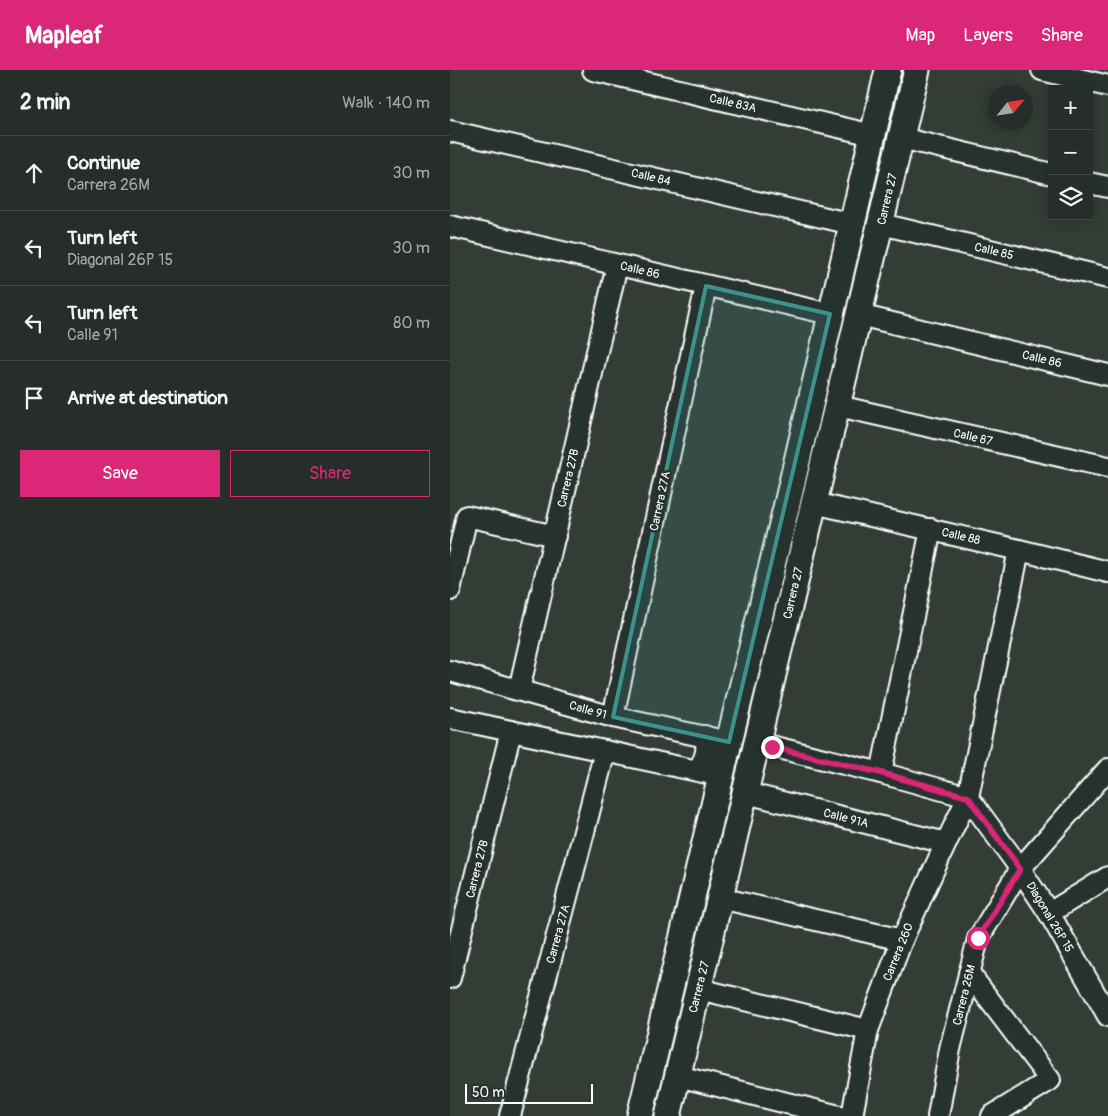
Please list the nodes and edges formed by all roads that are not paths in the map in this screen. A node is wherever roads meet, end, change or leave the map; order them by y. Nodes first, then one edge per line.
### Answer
1 (594, 70) edge
2 (888, 70) edge
3 (917, 70) edge
4 (1042, 70) edge
5 (1108, 86) edge
6 (450, 131) edge
7 (873, 135) junction
8 (901, 138) junction
9 (1048, 173) edge
10 (1093, 184) edge
11 (1108, 187) edge
12 (852, 224) junction
13 (881, 224) junction
14 (450, 226) edge
15 (617, 265) junction
16 (1108, 278) edge
17 (706, 286) junction
18 (830, 314) junction
19 (859, 315) junction
20 (1108, 374) edge
21 (838, 406) junction
22 (1108, 467) edge
23 (814, 502) junction
24 (932, 529) junction
25 (555, 536) junction
26 (1019, 550) junction
27 (1108, 572) edge
28 (450, 590) edge
29 (450, 671) edge
30 (519, 690) junction
31 (614, 717) junction
32 (450, 718) edge
33 (511, 731) junction
34 (717, 739) junction
35 (758, 743) junction
36 (605, 751) junction
37 (709, 773) junction
38 (881, 773) junction
39 (1106, 778) edge
40 (746, 793) junction
41 (968, 797) junction
42 (946, 843) junction
43 (1017, 864) junction
44 (1108, 877) edge
45 (720, 898) junction
46 (1049, 913) junction
47 (902, 940) junction
48 (969, 973) junction
49 (450, 978) edge
50 (699, 989) junction
51 (1108, 1016) edge
52 (868, 1030) junction
53 (678, 1076) junction
54 (510, 1116) edge
55 (640, 1116) edge
56 (668, 1116) edge
57 (839, 1116) edge
58 (852, 1116) edge
59 (938, 1116) edge
60 (992, 1116) edge

1 - 7 street, Calle 83A
2 - 7 main road
3 - 8 main road, Carrera 27
4 - 5 street
6 - 12 street, Calle 84
7 - 12 main road
8 - 9 street
8 - 13 main road, Carrera 27
10 - 11 street
12 - 18 main road
13 - 16 street, Calle 85
13 - 19 main road, Carrera 27
14 - 15 street, Calle 86
15 - 17 street, Calle 86
15 - 25 street, Carrera 27B
17 - 18 street, Calle 86
17 - 31 street, Carrera 27A
18 - 34 main road
19 - 20 street, Calle 86
19 - 21 main road, Carrera 27
21 - 22 street, Calle 87
21 - 23 main road, Carrera 27
23 - 24 street, Calle 88
23 - 35 main road, Carrera 27
24 - 26 street, Calle 88
24 - 38 street
25 - 28 street
25 - 30 street, Carrera 27B
26 - 27 street, Calle 88
26 - 41 street, Carrera 26O
29 - 30 street, Calle 91
30 - 31 street, Calle 91
31 - 34 street, Calle 91
32 - 33 street
33 - 36 street
33 - 49 street, Carrera 27B
34 - 37 main road
35 - 38 street
35 - 40 main road, Carrera 27
36 - 37 street
36 - 54 street, Carrera 27A
37 - 55 main road
38 - 41 street
39 - 43 street, Carrera 26M
40 - 42 street, Calle 91A
40 - 45 main road, Carrera 27
41 - 42 street, Carrera 26O
41 - 43 street, Diagonal 26P 15
42 - 47 street, Carrera 26O
43 - 46 street, Diagonal 26P 15
43 - 48 street, Carrera 26M
44 - 46 street
45 - 47 street
45 - 50 main road, Carrera 27
46 - 51 street, Diagonal 26P 15
47 - 52 street, Carrera 26O
48 - 59 street, Carrera 26M
48 - 60 street
50 - 52 street
50 - 53 main road, Carrera 27
52 - 58 street, Carrera 26O
53 - 56 main road, Carrera 27
53 - 57 street

